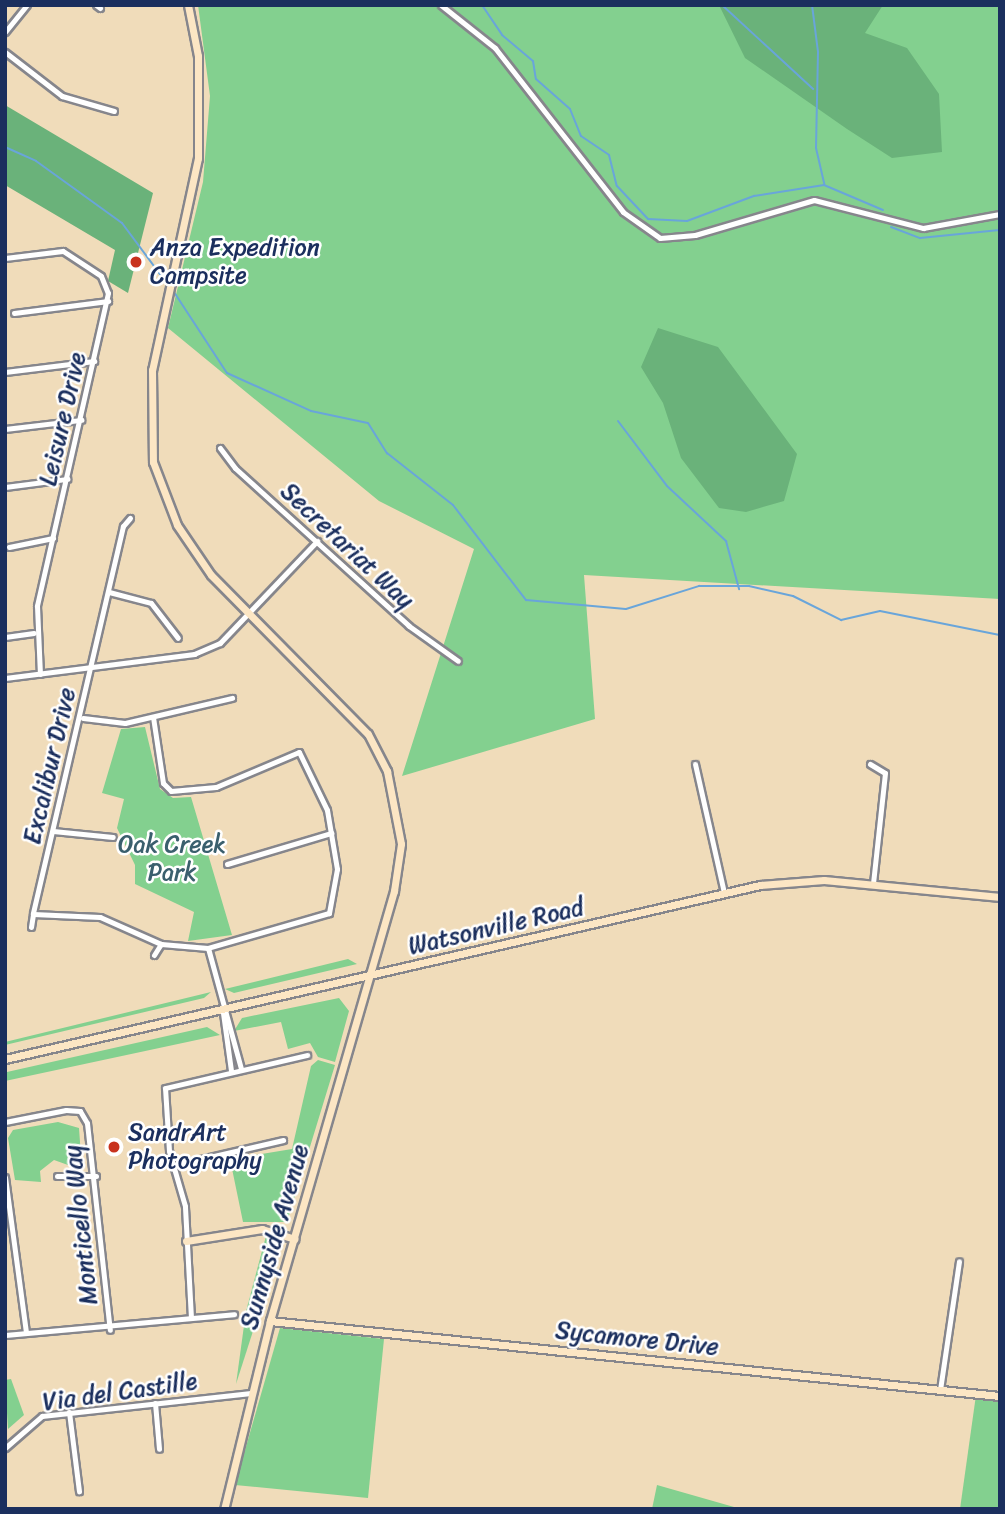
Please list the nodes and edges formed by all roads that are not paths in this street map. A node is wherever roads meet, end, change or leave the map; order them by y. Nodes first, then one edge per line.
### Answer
1 (27, 5) edge
2 (188, 5) edge
3 (441, 5) edge
4 (5, 32) edge
5 (5, 52) edge
6 (114, 111) dead end
7 (1000, 214) edge
8 (5, 257) edge
9 (108, 301) junction
10 (14, 313) dead end
11 (94, 360) junction
12 (5, 372) edge
13 (81, 420) junction
14 (5, 429) edge
15 (220, 448) dead end
16 (67, 479) junction
17 (5, 487) edge
18 (130, 517) dead end
19 (53, 538) junction
20 (317, 541) junction
21 (9, 547) dead end
22 (109, 592) junction
23 (251, 613) junction
24 (33, 634) junction
25 (5, 636) edge
26 (178, 638) dead end
27 (458, 661) dead end
28 (90, 667) junction
29 (40, 674) junction
30 (5, 678) edge
31 (232, 698) dead end
32 (153, 717) junction
33 (83, 718) junction
34 (695, 764) dead end
35 (870, 764) dead end
36 (53, 831) junction
37 (331, 834) junction
38 (113, 837) dead end
39 (228, 864) dead end
40 (873, 884) junction
41 (724, 893) junction
42 (1000, 897) edge
43 (33, 914) junction
44 (31, 926) dead end
45 (162, 944) junction
46 (208, 948) junction
47 (154, 955) dead end
48 (368, 978) junction
49 (223, 1010) junction
50 (307, 1055) dead end
51 (5, 1059) edge
52 (241, 1069) junction
53 (231, 1071) junction
54 (5, 1122) edge
55 (284, 1140) dead end
56 (175, 1165) junction
57 (57, 1176) dead end
58 (96, 1176) junction
59 (5, 1177) edge
60 (294, 1239) junction
61 (186, 1241) junction
62 (959, 1261) dead end
63 (234, 1314) dead end
64 (191, 1318) junction
65 (270, 1321) junction
66 (110, 1329) junction
67 (26, 1332) junction
68 (5, 1335) edge
69 (940, 1390) junction
70 (251, 1393) junction
71 (1000, 1396) edge
72 (155, 1403) junction
73 (69, 1412) junction
74 (5, 1448) edge
75 (159, 1449) dead end
76 (79, 1491) dead end
77 (224, 1509) edge

1 - 4 street
2 - 23 main road, Sunnyside Avenue
3 - 7 street
5 - 6 street
8 - 9 street
9 - 10 street
9 - 11 street, Leisure Drive
11 - 12 street
11 - 13 street, Leisure Drive
13 - 14 street
13 - 16 street, Leisure Drive
15 - 20 street, Secretariat Way
16 - 17 street
16 - 19 street, Leisure Drive
18 - 22 street, Excalibur Drive
19 - 21 street
19 - 24 street, Leisure Drive
20 - 23 street
20 - 27 street, Secretariat Way
22 - 26 street
22 - 28 street, Excalibur Drive
23 - 28 street
23 - 48 main road, Sunnyside Avenue
24 - 25 street
24 - 29 street, Leisure Drive
28 - 29 street
28 - 33 street, Excalibur Drive
29 - 30 street
31 - 32 street
32 - 33 street
32 - 37 street
33 - 36 street, Excalibur Drive
34 - 41 street
35 - 40 street
36 - 38 street
36 - 43 street, Excalibur Drive
37 - 39 street
37 - 46 street
40 - 41 main road, Watsonville Road
40 - 42 main road, Watsonville Road
41 - 48 main road, Watsonville Road
43 - 44 street, Excalibur Drive
43 - 45 street
45 - 46 street
45 - 47 street
46 - 49 street
48 - 49 main road, Watsonville Road
48 - 60 main road, Sunnyside Avenue
49 - 51 main road, Watsonville Road
49 - 52 street
49 - 53 street
50 - 52 street
52 - 53 street
53 - 56 street
54 - 58 street, Monticello Way
55 - 56 street
56 - 61 street
57 - 58 street
58 - 66 street, Monticello Way
59 - 67 street
60 - 61 main road
60 - 65 main road, Sunnyside Avenue
61 - 64 street
62 - 69 street
63 - 64 street
64 - 66 street
65 - 69 main road, Sycamore Drive
65 - 70 main road, Sunnyside Avenue
66 - 67 street
67 - 68 street
69 - 71 main road, Sycamore Drive
70 - 72 street, Via del Castille
70 - 77 main road, Sunnyside Avenue
72 - 73 street, Via del Castille
72 - 75 street
73 - 74 street, Via del Castille
73 - 76 street

